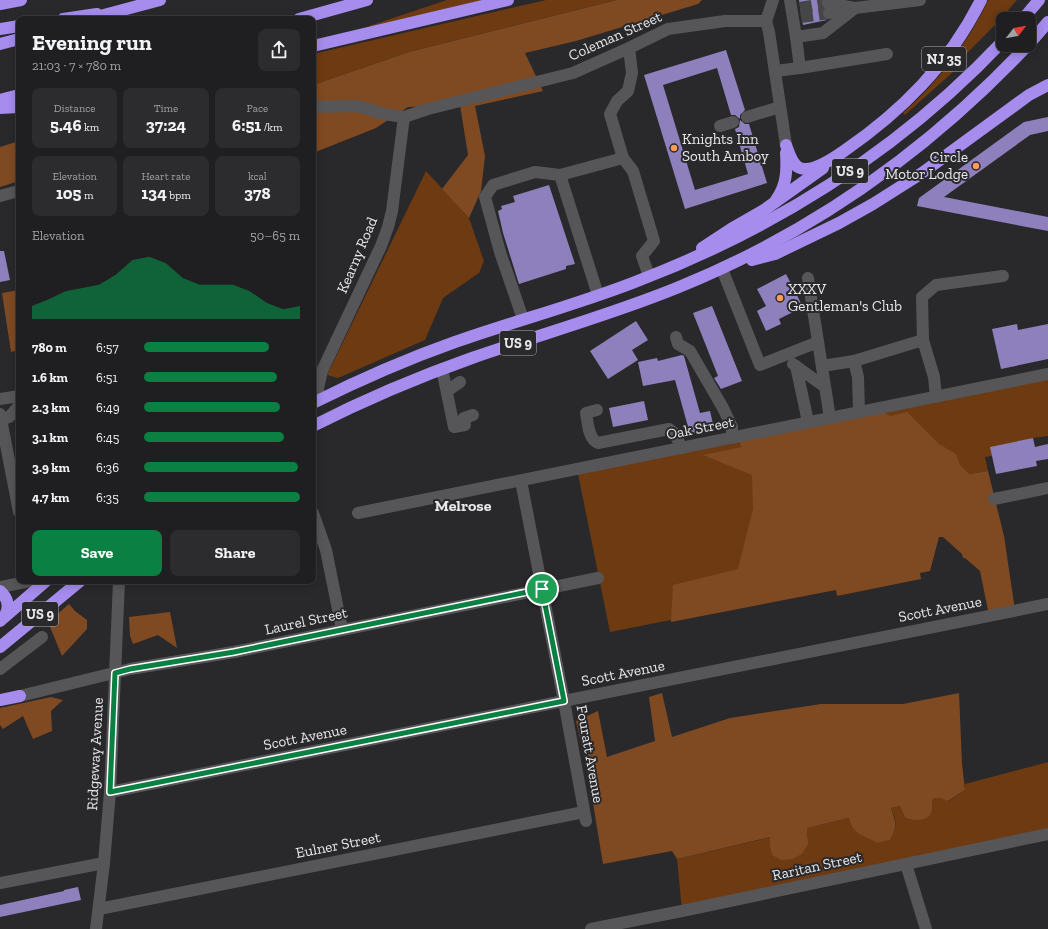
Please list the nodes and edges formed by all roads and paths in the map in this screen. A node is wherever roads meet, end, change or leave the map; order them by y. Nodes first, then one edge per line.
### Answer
1 (20, 0) edge
2 (160, 0) edge
3 (367, 0) edge
4 (508, 0) edge
5 (773, 0) edge
6 (845, 0) edge
7 (920, 0) edge
8 (981, 0) edge
9 (1039, 0) edge
10 (0, 4) edge
11 (854, 4) edge
12 (831, 5) tunnel mouth
13 (795, 8) edge
14 (118, 11) junction
15 (1029, 12) edge
16 (84, 16) edge
17 (100, 16) edge
18 (310, 16) edge
19 (766, 21) junction
20 (1048, 22) edge
21 (16, 26) edge
22 (0, 28) edge
23 (1036, 35) edge
24 (796, 37) junction
25 (16, 40) edge
26 (0, 44) edge
27 (316, 45) edge
28 (629, 48) junction
29 (996, 48) edge
30 (1020, 52) edge
31 (887, 54) dead end
32 (800, 68) junction
33 (775, 71) junction
34 (1048, 85) edge
35 (16, 96) edge
36 (0, 100) edge
37 (16, 107) edge
38 (316, 107) edge
39 (780, 107) junction
40 (0, 108) edge
41 (404, 117) junction
42 (747, 117) dead end
43 (733, 122) dead end
44 (720, 126) dead end
45 (786, 146) junction
46 (836, 156) junction
47 (623, 158) junction
48 (560, 175) junction
49 (16, 192) edge
50 (0, 196) edge
51 (772, 204) junction
52 (674, 266) junction
53 (724, 268) junction
54 (649, 276) junction
55 (1003, 276) dead end
56 (808, 278) dead end
57 (598, 295) junction
58 (523, 319) junction
59 (676, 337) dead end
60 (923, 340) junction
61 (818, 342) junction
62 (782, 356) junction
63 (854, 361) junction
64 (796, 366) junction
65 (822, 366) junction
66 (442, 369) junction
67 (1048, 374) edge
68 (460, 382) dead end
69 (825, 387) junction
70 (447, 391) junction
71 (16, 396) edge
72 (936, 396) junction
73 (0, 399) edge
74 (316, 401) edge
75 (16, 409) edge
76 (597, 410) dead end
77 (860, 412) junction
78 (473, 416) dead end
79 (1, 417) edge
80 (830, 418) junction
81 (808, 422) junction
82 (316, 425) edge
83 (732, 438) junction
84 (682, 448) junction
85 (521, 481) junction
86 (1048, 488) edge
87 (16, 496) edge
88 (994, 499) dead end
89 (358, 514) dead end
90 (316, 522) edge
91 (598, 578) dead end
92 (16, 584) edge
93 (43, 584) edge
94 (76, 584) edge
95 (119, 584) edge
96 (0, 587) edge
97 (542, 589) junction
98 (0, 591) edge
99 (1048, 604) edge
100 (2, 619) edge
101 (342, 629) junction
102 (42, 637) dead end
103 (10, 638) junction
104 (0, 647) edge
105 (21, 654) junction
106 (0, 669) edge
107 (115, 673) junction
108 (20, 696) joint
109 (0, 700) edge
110 (564, 701) junction
111 (110, 792) junction
112 (585, 817) joint
113 (1048, 834) edge
114 (104, 863) junction
115 (906, 864) junction
116 (0, 883) edge
117 (99, 909) junction
118 (96, 929) edge
119 (591, 929) edge
120 (926, 929) edge

1 - 10 highway
2 - 14 highway
3 - 18 highway
4 - 27 highway
5 - 19 street
6 - 11 street
7 - 11 street
8 - 46 highway, NJ 35
9 - 15 highway
11 - 12 street
11 - 24 street
13 - 24 street
14 - 16 highway
14 - 17 highway
19 - 28 street, Coleman Street
19 - 33 street
20 - 23 highway, US 9
21 - 22 highway
24 - 32 street
25 - 26 highway
28 - 41 street, Coleman Street
28 - 47 street
29 - 52 highway, US 9
30 - 53 highway, US 9
31 - 32 street
32 - 33 street
33 - 39 street
34 - 53 highway
35 - 36 highway
37 - 40 highway
38 - 41 street
39 - 42 street
39 - 45 street
41 - 74 street, Kearny Road
43 - 44 street
45 - 46 highway
45 - 51 highway
46 - 51 highway, NJ 35
47 - 48 street
47 - 54 street
48 - 57 street
48 - 58 street
49 - 50 street
51 - 52 highway, NJ 35
52 - 54 highway, US 9
53 - 62 street
53 - 66 highway, US 9
54 - 57 highway, US 9
55 - 60 street
56 - 61 street
57 - 58 highway, US 9
58 - 74 highway, US 9
59 - 83 street
60 - 63 street
60 - 72 street
61 - 62 street
61 - 65 street
62 - 64 street
63 - 65 street
63 - 77 street
64 - 69 street
64 - 81 street
65 - 69 street
66 - 70 street
66 - 82 highway, US 9
67 - 72 street, Oak Street
68 - 70 street
69 - 80 street
70 - 78 street
71 - 73 street
72 - 77 street, Oak Street
75 - 79 street
76 - 84 street
77 - 80 street, Oak Street
79 - 87 street
80 - 81 street, Oak Street
81 - 83 street, Oak Street
83 - 84 street, Oak Street
84 - 85 street, Oak Street
85 - 89 street, Oak Street
85 - 97 street, Fouratt Avenue
86 - 88 street
90 - 101 street
91 - 97 street, Laurel Street
92 - 96 street
93 - 100 highway, US 9
94 - 103 highway, US 9
95 - 107 street, Ridgeway Avenue
97 - 101 street, Laurel Street
97 - 110 street, Fouratt Avenue
98 - 100 highway
99 - 110 street, Scott Avenue
101 - 107 street, Laurel Street
102 - 105 street
103 - 104 highway, US 9
103 - 105 street
105 - 106 street
107 - 108 street, Laurel Street
107 - 111 street, Ridgeway Avenue
108 - 109 highway
110 - 111 street, Scott Avenue
110 - 112 street, Fouratt Avenue
111 - 114 street, Ridgeway Avenue
112 - 117 street, Eulner Street
113 - 115 street, Raritan Street
114 - 116 street
114 - 117 street, Ridgeway Avenue
115 - 119 street, Raritan Street
115 - 120 street
117 - 118 street, Ridgeway Avenue

